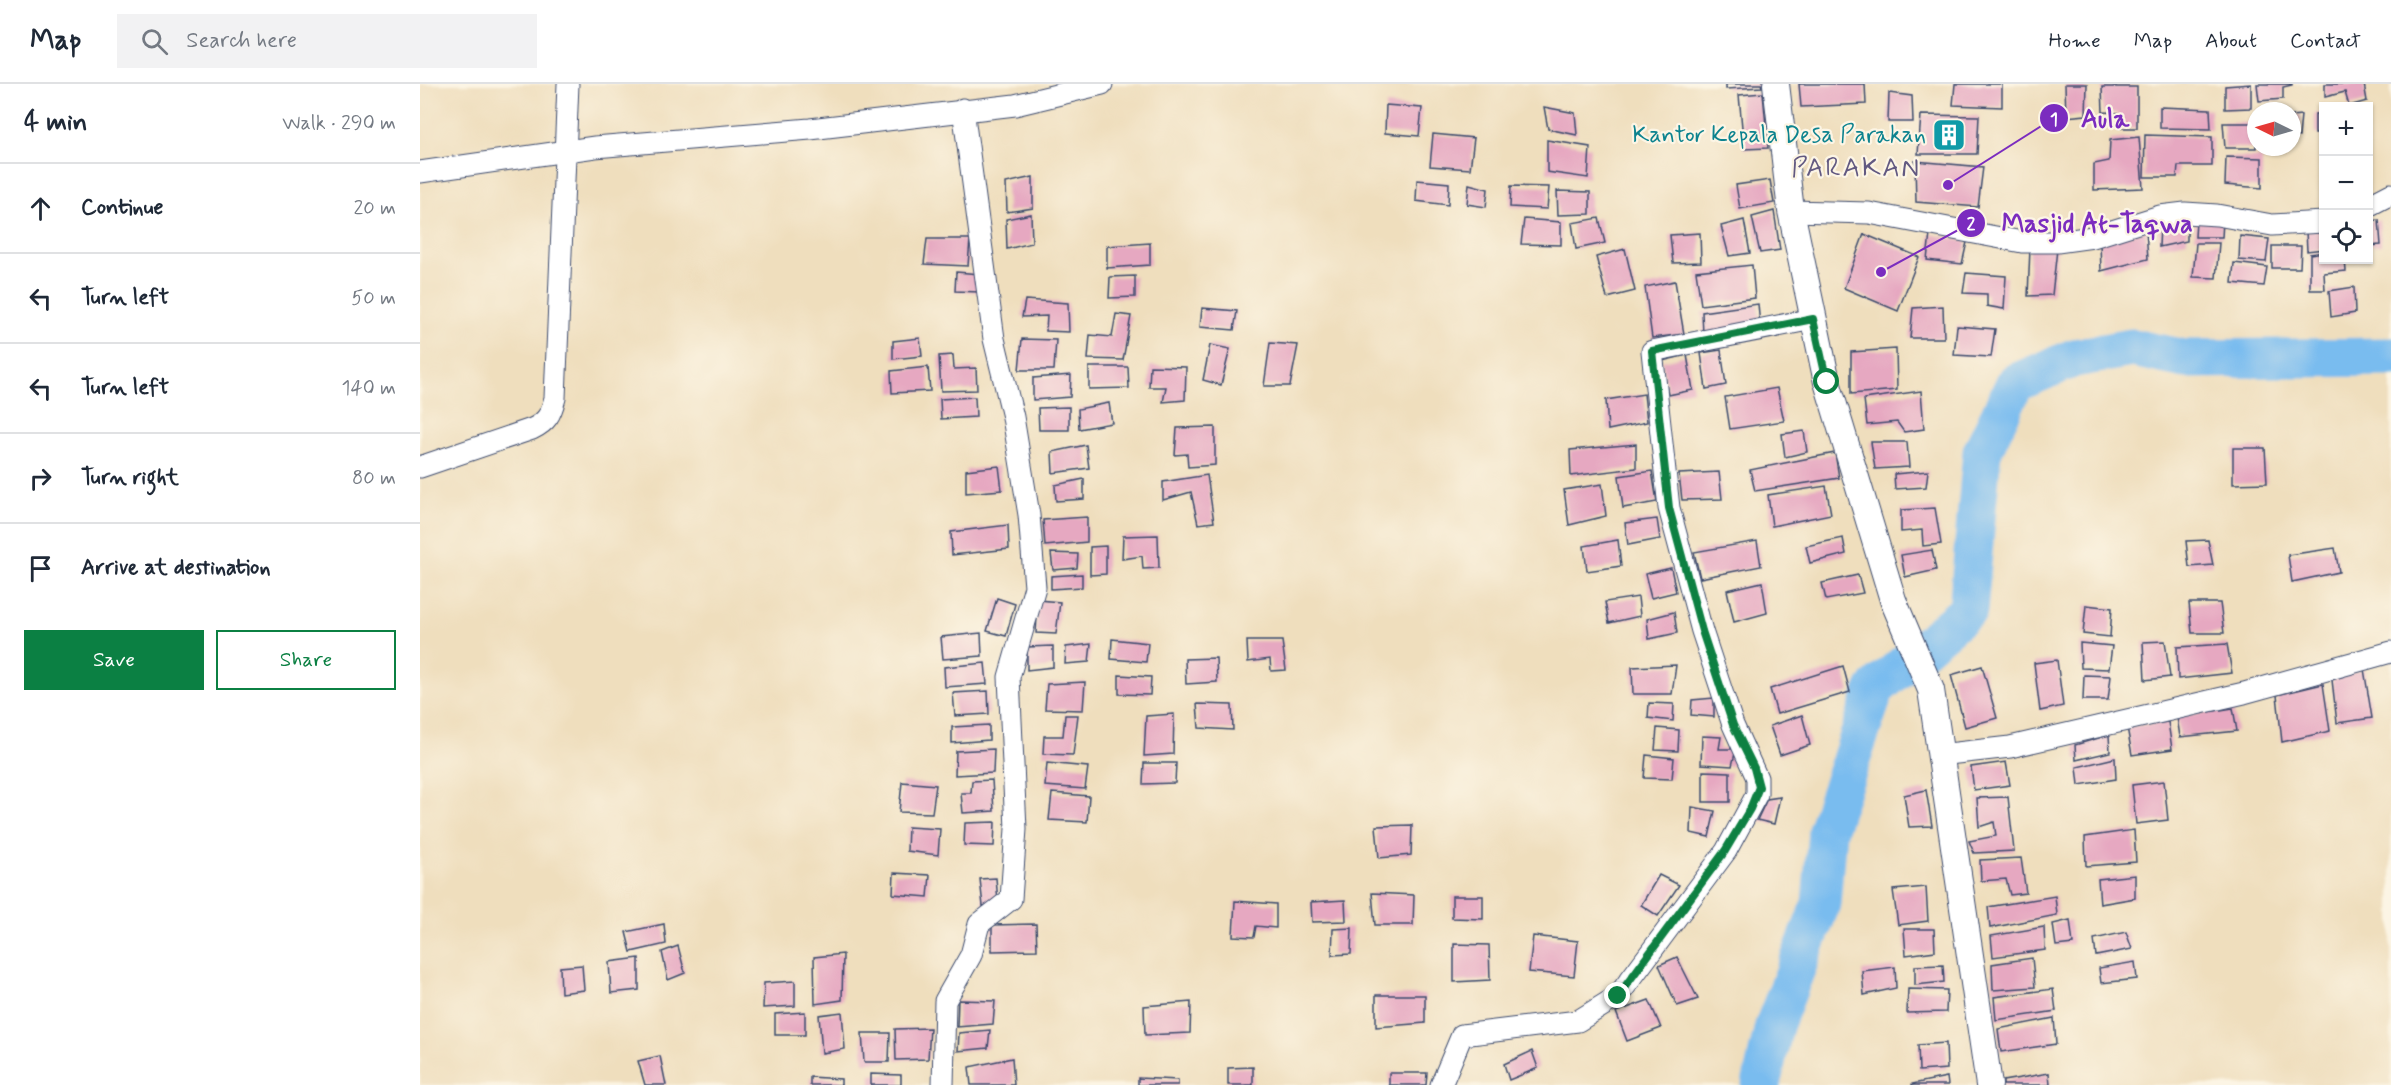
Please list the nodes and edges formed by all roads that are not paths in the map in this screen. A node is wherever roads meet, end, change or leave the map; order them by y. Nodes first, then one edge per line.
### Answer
1 (568, 84) edge
2 (1102, 84) edge
3 (1776, 84) edge
4 (963, 109) junction
5 (565, 151) junction
6 (420, 172) edge
7 (2391, 194) edge
8 (2373, 203) edge
9 (1791, 211) junction
10 (2319, 222) edge
11 (1813, 319) junction
12 (420, 467) edge
13 (2391, 652) edge
14 (1940, 755) junction
15 (943, 1085) edge
16 (1441, 1085) edge
17 (1989, 1085) edge

1 - 5 street
2 - 4 street
3 - 9 street
4 - 5 street
4 - 15 street
5 - 6 street
5 - 12 street
7 - 8 street
9 - 10 street
9 - 11 street
11 - 14 street
11 - 16 street
13 - 14 street
14 - 17 street

